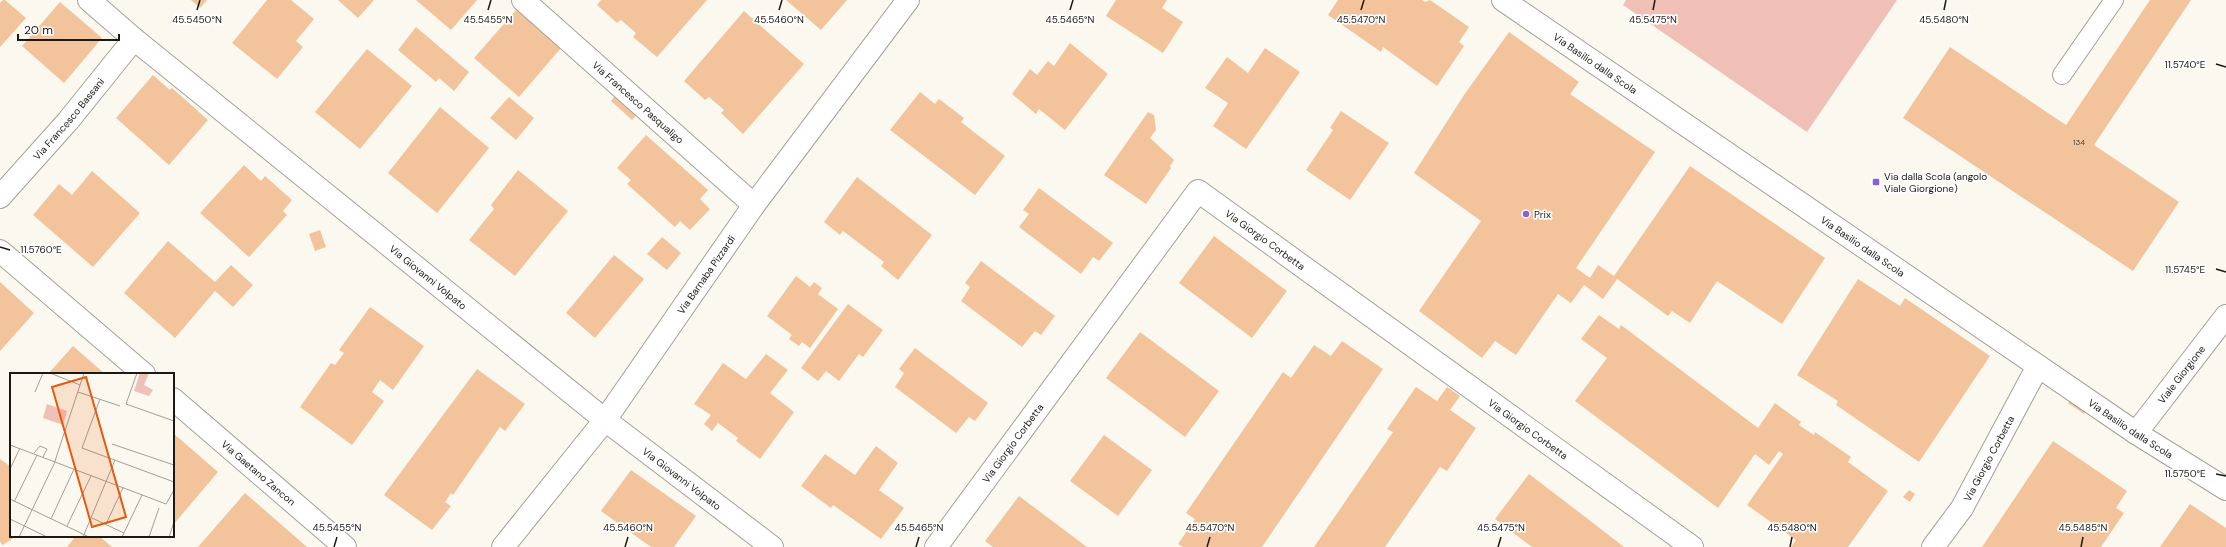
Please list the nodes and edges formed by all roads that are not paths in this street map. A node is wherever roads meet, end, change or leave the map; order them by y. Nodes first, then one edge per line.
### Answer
1 (89, 0) edge
2 (523, 0) edge
3 (908, 0) edge
4 (1503, 0) edge
5 (2114, 0) edge
6 (134, 39) junction
7 (2062, 75) dead end
8 (0, 197) edge
9 (754, 205) junction
10 (0, 250) edge
11 (2226, 316) edge
12 (2038, 366) junction
13 (143, 373) edge
14 (174, 400) edge
15 (605, 420) junction
16 (2136, 433) junction
17 (2226, 489) edge
18 (345, 547) edge
19 (503, 547) edge
20 (772, 547) edge
21 (936, 547) edge
22 (1692, 547) edge
23 (1933, 547) edge

1 - 6 street, Via Giovanni Volpato
2 - 9 street, Via Francesco Pasqualigo
3 - 9 street, Via Barnaba Pizzardi
4 - 12 street, Via Basilio dalla Scola
5 - 7 lane
6 - 8 street, Via Francesco Bassani
6 - 15 street, Via Giovanni Volpato
9 - 15 street, Via Barnaba Pizzardi
10 - 13 street
11 - 16 street, Viale Giorgione
12 - 16 street, Via Basilio dalla Scola
12 - 23 street, Via Giorgio Corbetta
14 - 18 street, Via Gaetano Zancon
15 - 19 street, Via Barnaba Pizzardi
15 - 20 street, Via Giovanni Volpato
16 - 17 street, Via Basilio dalla Scola
21 - 22 street, Via Giorgio Corbetta

